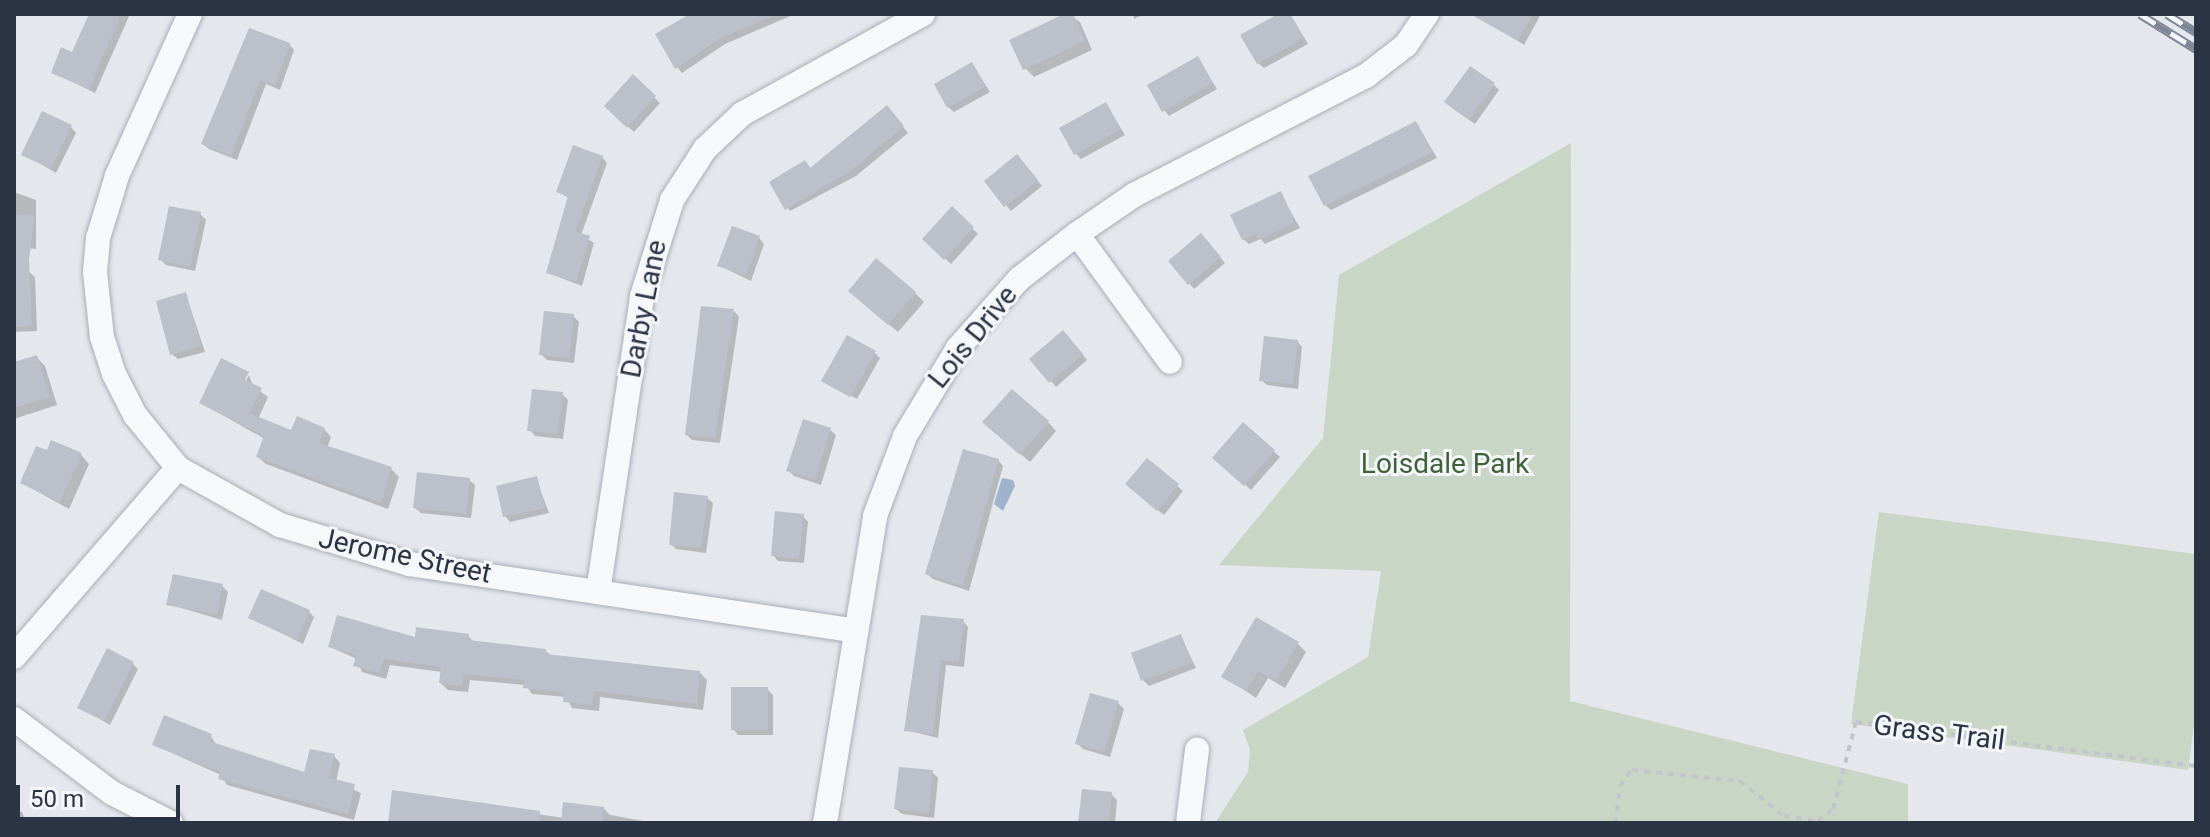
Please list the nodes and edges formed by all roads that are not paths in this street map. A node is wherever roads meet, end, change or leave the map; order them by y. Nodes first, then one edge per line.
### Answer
1 (190, 14) edge
2 (923, 14) edge
3 (1427, 14) edge
4 (1077, 234) junction
5 (1170, 362) dead end
6 (178, 468) junction
7 (598, 592) junction
8 (853, 630) junction
9 (14, 657) edge
10 (14, 719) edge
11 (1197, 750) dead end
12 (171, 823) edge
13 (825, 823) edge
14 (1188, 823) edge

1 - 6 street, Jerome Street
2 - 7 street, Darby Lane
3 - 4 street, Lois Drive
4 - 5 street
4 - 8 street, Lois Drive
6 - 7 street, Jerome Street
6 - 9 street
7 - 8 street, Jerome Street
8 - 13 street, Lois Drive
10 - 12 street
11 - 14 street

